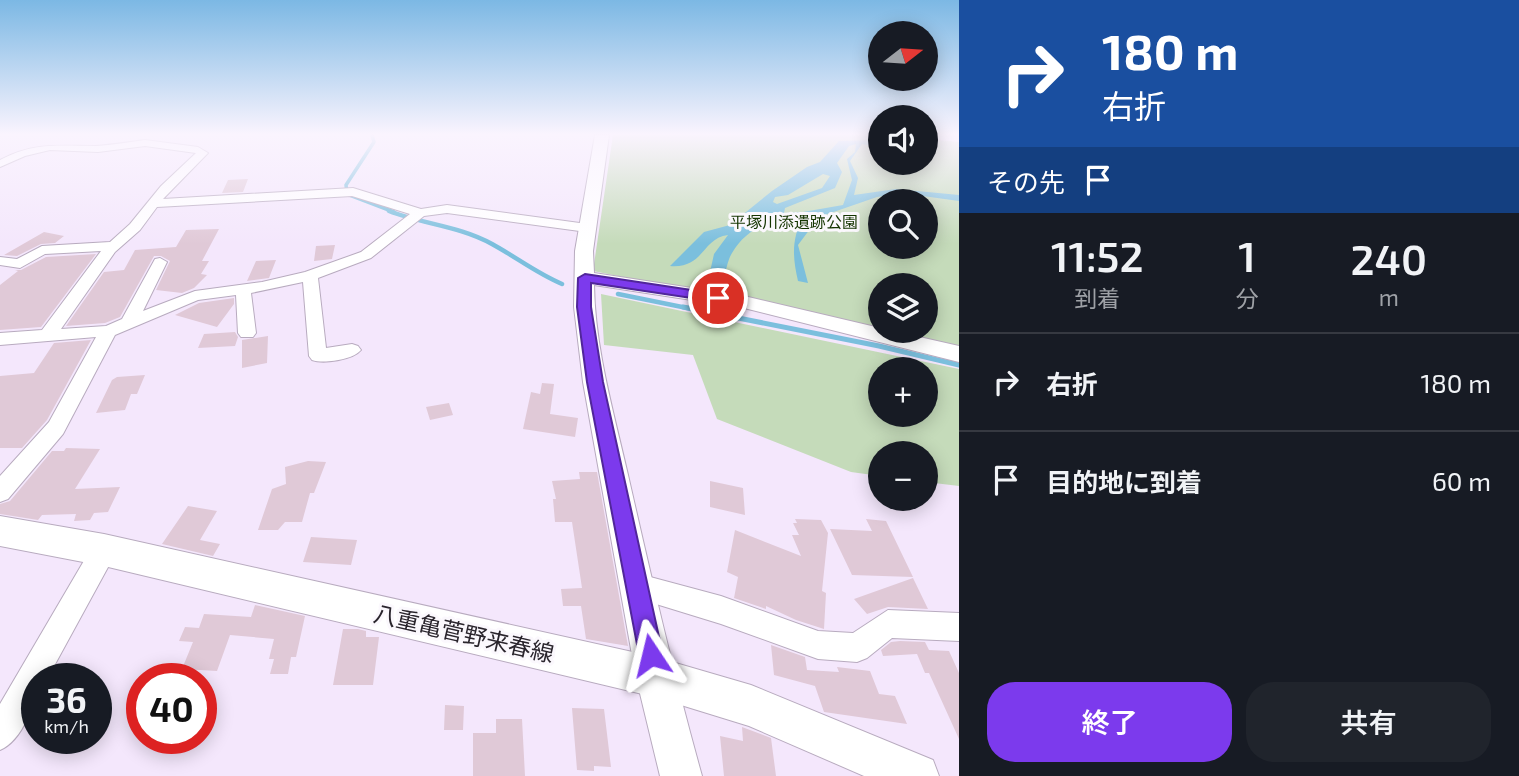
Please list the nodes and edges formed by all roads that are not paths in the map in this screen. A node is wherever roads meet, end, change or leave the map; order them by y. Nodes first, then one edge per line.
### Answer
1 (184, 171) edge
2 (596, 171) edge
3 (151, 204) junction
4 (420, 213) junction
5 (587, 228) junction
6 (114, 246) junction
7 (0, 261) edge
8 (160, 262) dead end
9 (310, 276) junction
10 (585, 278) junction
11 (243, 289) junction
12 (129, 322) junction
13 (108, 331) junction
14 (247, 334) dead end
15 (48, 335) junction
16 (0, 339) edge
17 (352, 350) dead end
18 (959, 354) edge
19 (0, 492) edge
20 (0, 531) edge
21 (104, 550) junction
22 (639, 587) junction
23 (959, 627) edge
24 (655, 677) junction
25 (0, 734) edge
26 (681, 776) edge
27 (917, 776) edge

1 - 3 street
2 - 5 street
3 - 4 street
3 - 6 street
4 - 5 street
4 - 9 street
5 - 10 street
6 - 7 street
6 - 15 street
8 - 12 street
9 - 11 street
9 - 17 street
10 - 18 street
10 - 22 street
11 - 12 street
11 - 14 street
12 - 13 street
13 - 15 street
13 - 19 street
15 - 16 street
20 - 21 main road, 八重亀菅野来春線
21 - 24 main road, 八重亀菅野来春線
21 - 25 street
22 - 23 street
22 - 24 street
24 - 26 street
24 - 27 main road, 八重亀菅野来春線

